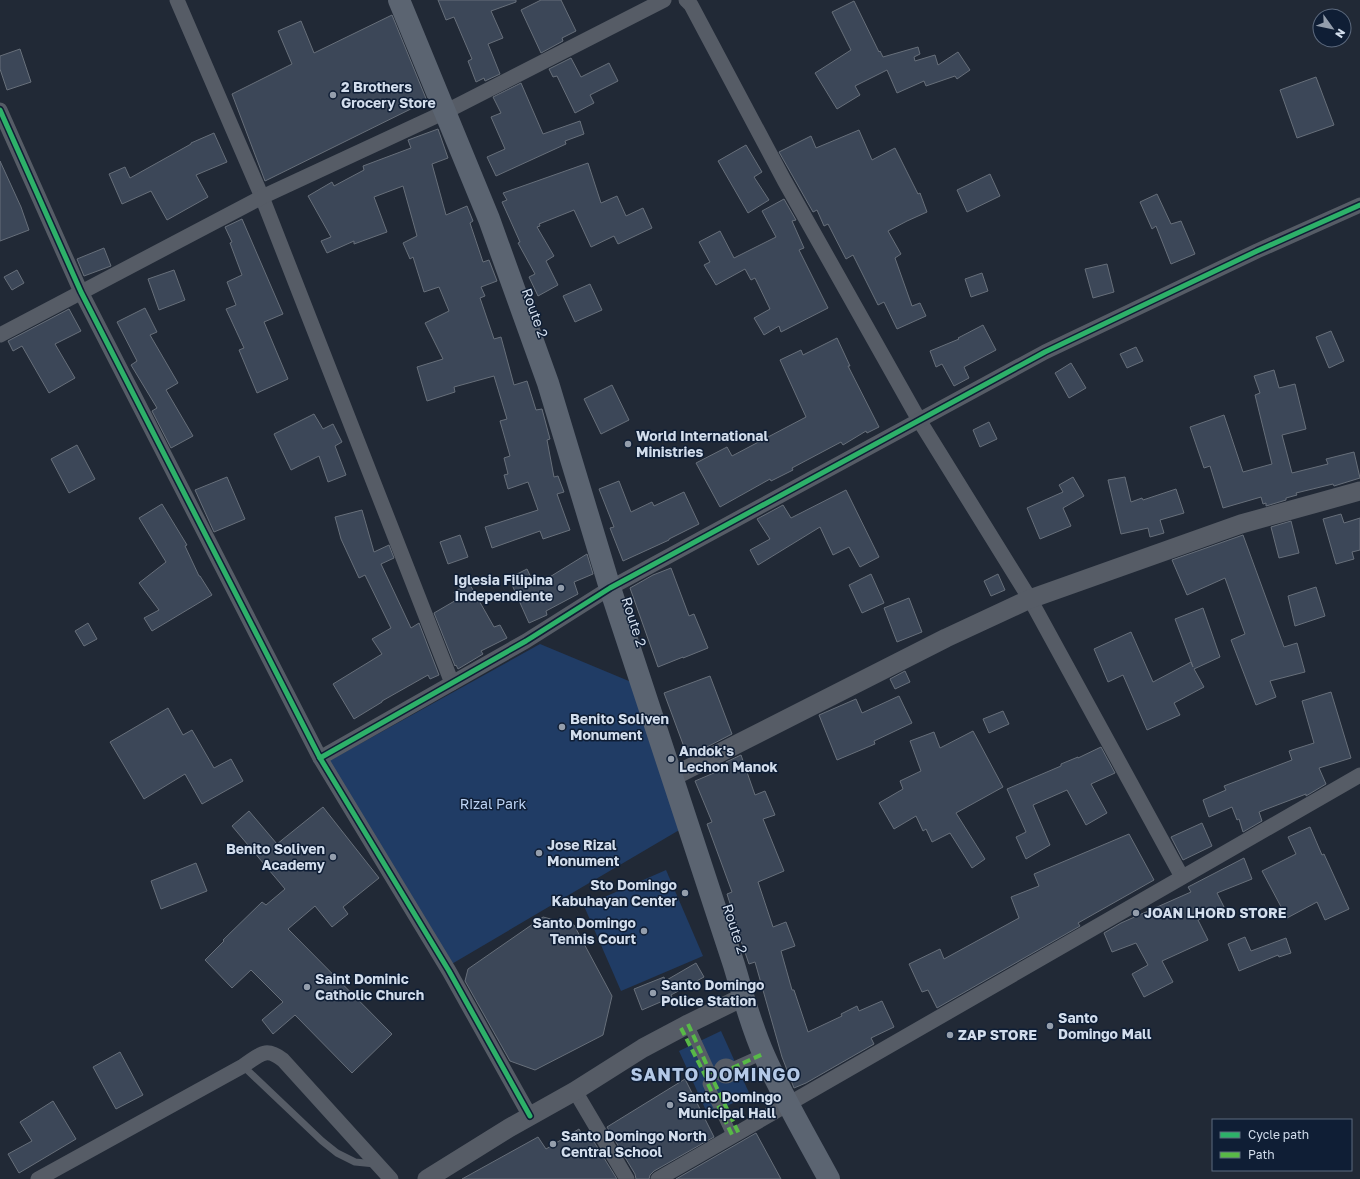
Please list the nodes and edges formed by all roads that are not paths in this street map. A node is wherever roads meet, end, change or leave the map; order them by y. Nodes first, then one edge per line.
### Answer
1 (177, 0) edge
2 (399, 0) edge
3 (664, 0) edge
4 (686, 0) edge
5 (0, 110) edge
6 (445, 112) junction
7 (262, 197) junction
8 (1360, 205) edge
9 (81, 292) junction
10 (0, 335) edge
11 (919, 420) junction
12 (1360, 491) edge
13 (610, 588) junction
14 (1030, 599) junction
15 (452, 683) junction
16 (320, 758) junction
17 (1360, 776) edge
18 (672, 778) junction
19 (1182, 877) junction
20 (743, 997) junction
21 (684, 1026) junction
22 (764, 1054) junction
23 (243, 1066) junction
24 (712, 1078) junction
25 (575, 1091) junction
26 (788, 1105) junction
27 (530, 1116) junction
28 (736, 1135) junction
29 (377, 1164) junction
30 (38, 1179) edge
31 (391, 1179) edge
32 (427, 1179) edge
33 (627, 1179) edge
34 (658, 1179) edge
35 (829, 1179) edge

1 - 7 street
2 - 6 highway, Route 2
3 - 6 street
4 - 11 street
5 - 9 street
6 - 7 street
6 - 13 highway, Route 2
7 - 9 street
7 - 15 street
8 - 11 street
9 - 10 street
9 - 16 street
11 - 13 street
11 - 14 street
12 - 14 street
13 - 15 street
13 - 18 highway, Route 2
14 - 18 street
14 - 19 street
15 - 16 street
16 - 27 street
17 - 19 street
18 - 20 highway, Route 2
19 - 26 street
20 - 21 street
20 - 22 highway, Route 2
21 - 24 street
21 - 25 street
22 - 24 street
22 - 26 highway, Route 2
23 - 29 lane
23 - 29 street
23 - 30 street
24 - 28 street
25 - 27 street
25 - 33 street
26 - 28 street
26 - 35 highway, Route 2
27 - 32 street
28 - 34 street
29 - 31 street

